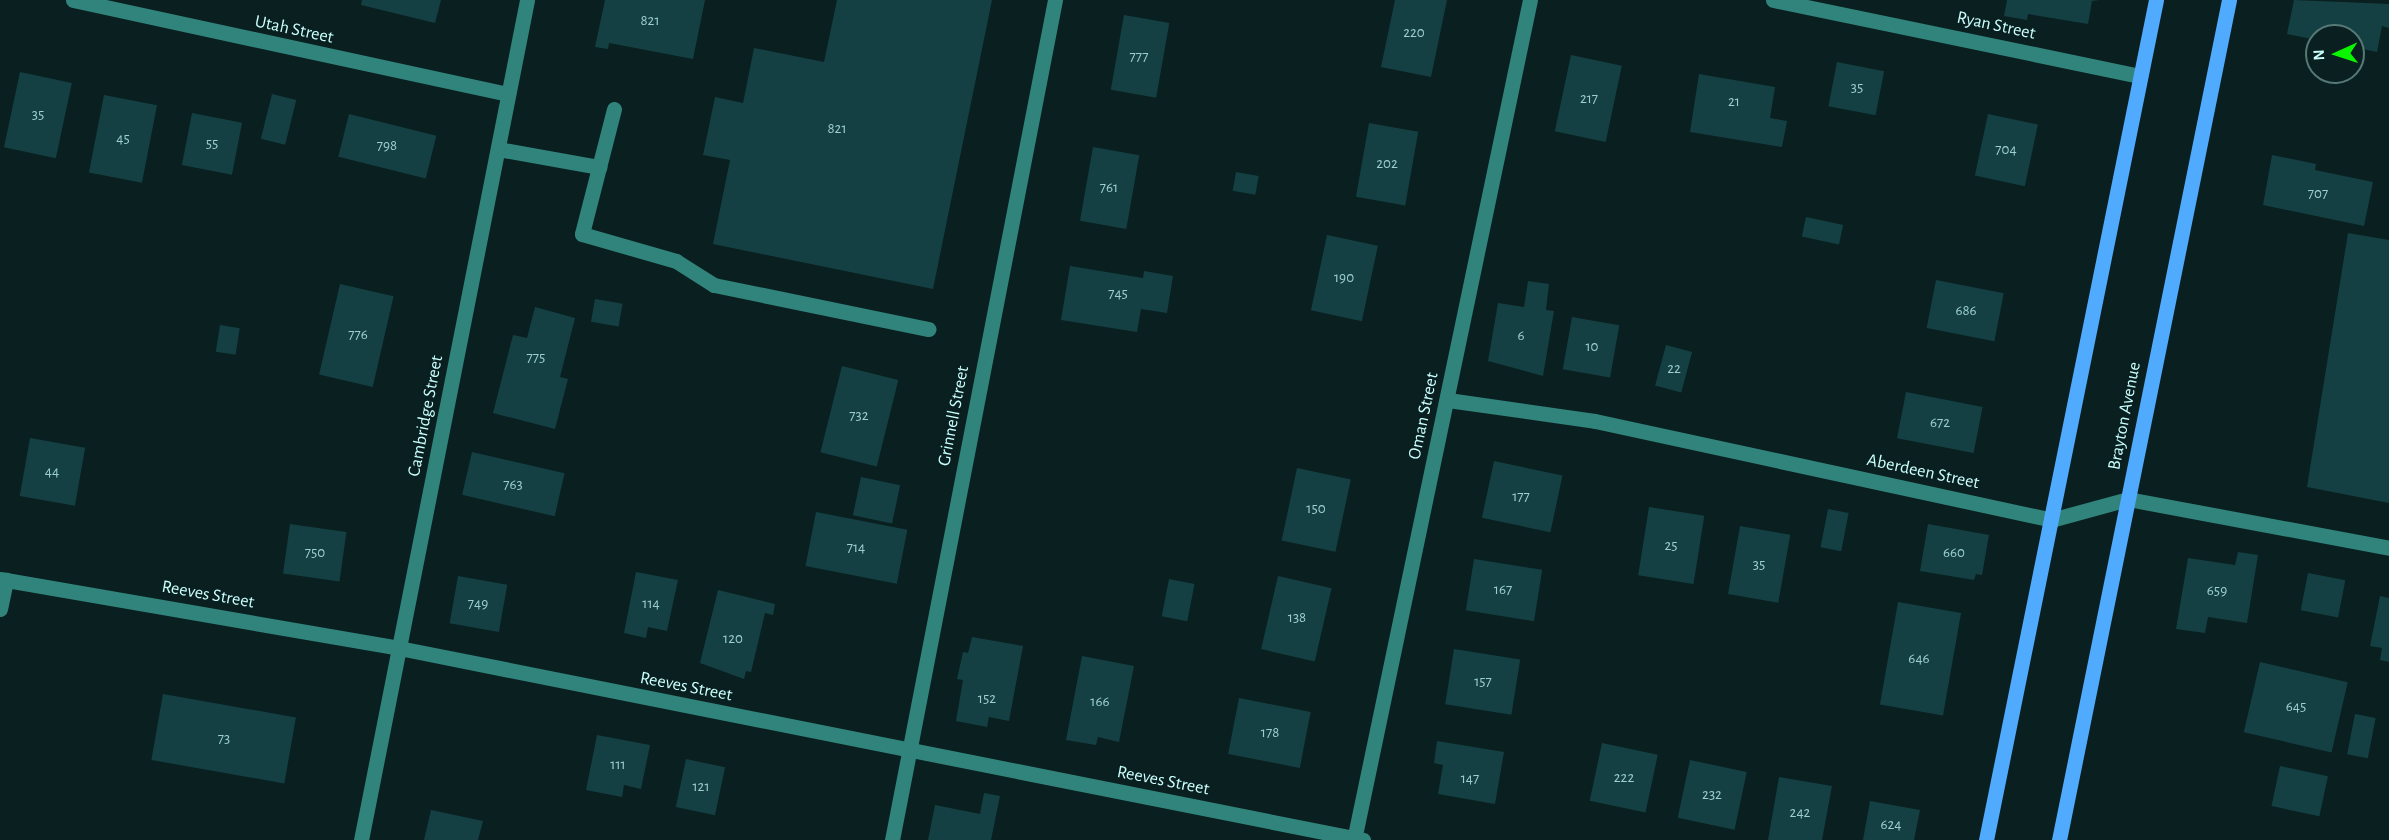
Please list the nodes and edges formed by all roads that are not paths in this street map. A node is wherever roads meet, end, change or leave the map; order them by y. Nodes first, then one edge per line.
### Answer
1 (73, 0) edge
2 (527, 0) edge
3 (1055, 0) edge
4 (1530, 0) edge
5 (1773, 0) edge
6 (2156, 0) edge
7 (2229, 0) edge
8 (2140, 76) junction
9 (508, 94) junction
10 (614, 109) dead end
11 (498, 149) junction
12 (599, 167) junction
13 (929, 328) dead end
14 (1448, 400) junction
15 (2128, 499) junction
16 (2051, 520) junction
17 (2389, 548) edge
18 (3, 579) edge
19 (0, 609) edge
20 (399, 648) junction
21 (908, 751) junction
22 (361, 840) edge
23 (892, 840) edge
24 (1357, 840) edge
25 (1986, 840) edge
26 (2059, 840) edge

1 - 9 street, Utah Street
2 - 9 street, Cambridge Street
3 - 21 street, Grinnell Street
4 - 14 street, Oman Street
5 - 8 street, Ryan Street
6 - 8 main road
7 - 15 main road, Brayton Avenue
8 - 16 main road
9 - 11 street, Cambridge Street
10 - 12 street
11 - 12 street
11 - 20 street, Cambridge Street
12 - 13 street
14 - 16 street, Aberdeen Street
14 - 24 street, Oman Street
15 - 16 street, Aberdeen Street
15 - 17 street, Aberdeen Street
15 - 26 main road, Brayton Avenue
16 - 25 main road
18 - 19 street
18 - 20 street, Reeves Street
20 - 21 street, Reeves Street
20 - 22 street, Cambridge Street
21 - 23 street, Grinnell Street
21 - 24 street, Reeves Street

